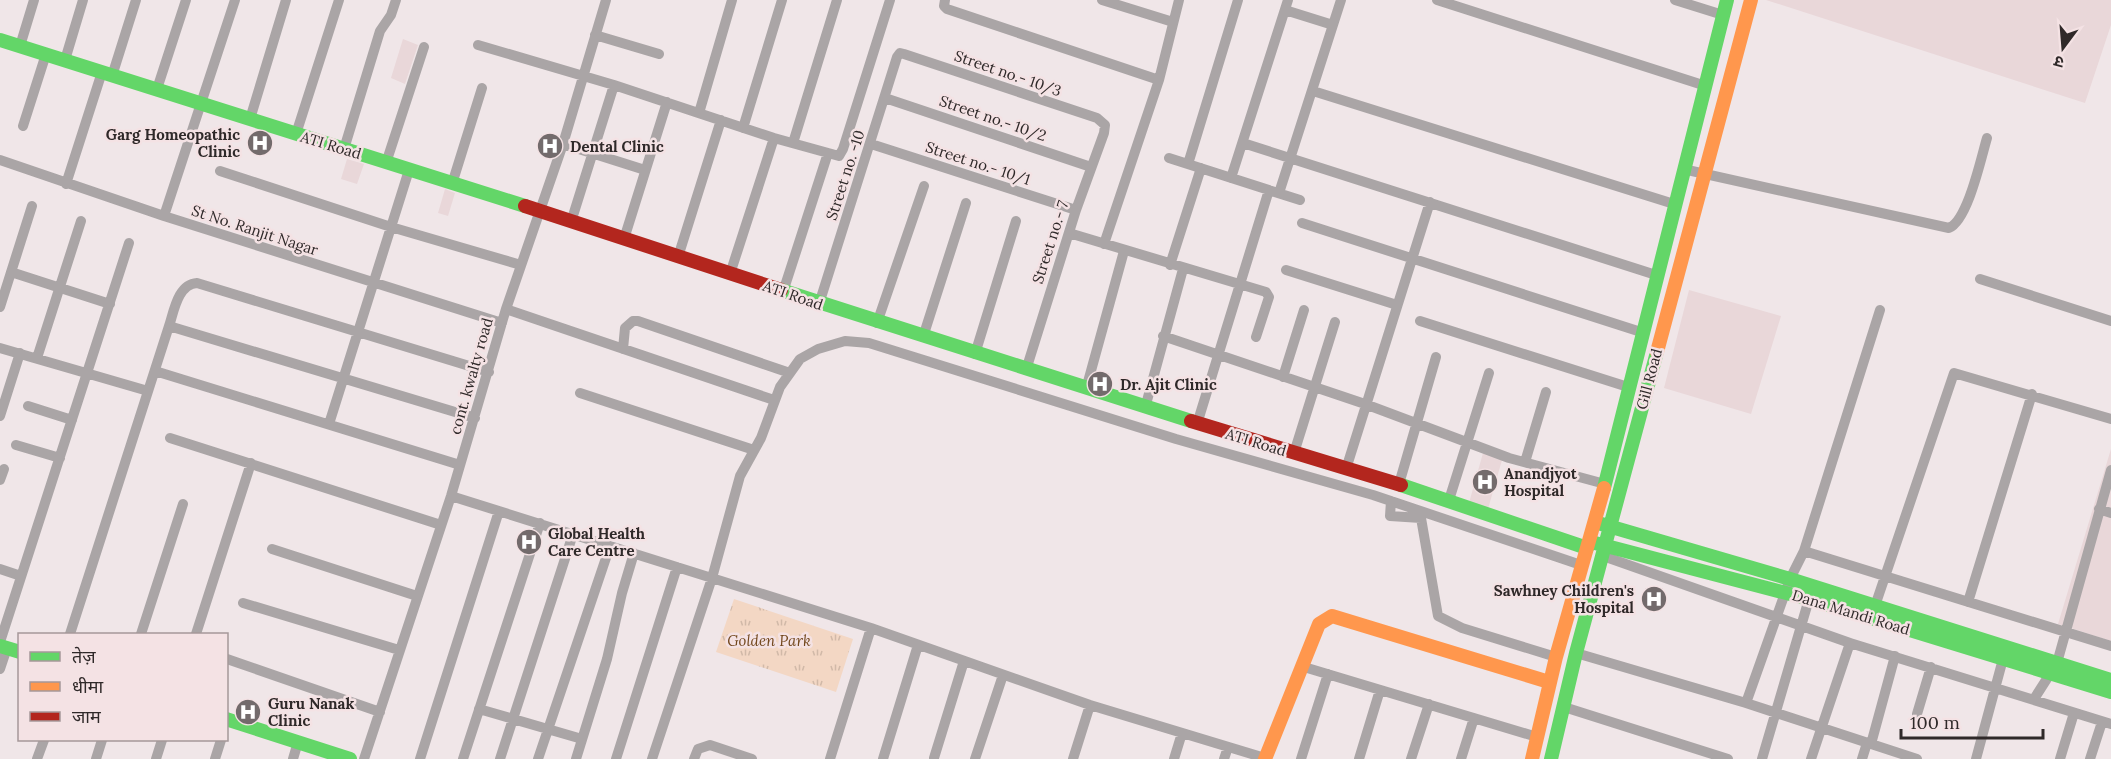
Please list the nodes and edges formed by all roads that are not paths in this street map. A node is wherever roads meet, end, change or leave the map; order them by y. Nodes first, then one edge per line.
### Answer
1 (34, 0) edge
2 (83, 0) edge
3 (136, 0) edge
4 (186, 0) edge
5 (235, 0) edge
6 (286, 0) edge
7 (339, 0) edge
8 (396, 0) edge
9 (606, 0) edge
10 (732, 0) edge
11 (782, 0) edge
12 (837, 0) edge
13 (890, 0) edge
14 (945, 0) edge
15 (1102, 0) edge
16 (1179, 0) edge
17 (1238, 0) edge
18 (1341, 0) edge
19 (1437, 0) edge
20 (1676, 0) edge
21 (1727, 0) edge
22 (1751, 0) edge
23 (1287, 5) edge
24 (1723, 15) junction
25 (1173, 22) junction
26 (1334, 25) junction
27 (596, 35) junction
28 (0, 40) edge
29 (478, 45) dead end
30 (20, 46) junction
31 (424, 47) dead end
32 (46, 54) junction
33 (659, 54) dead end
34 (899, 54) joint
35 (65, 60) junction
36 (107, 74) junction
37 (583, 77) junction
38 (1159, 80) junction
39 (614, 85) junction
40 (1706, 86) junction
41 (482, 88) dead end
42 (157, 89) junction
43 (1313, 91) junction
44 (885, 98) junction
45 (667, 102) junction
46 (201, 104) junction
47 (699, 112) junction
48 (250, 119) junction
49 (721, 120) junction
50 (1105, 125) joint
51 (23, 126) dead end
52 (744, 128) junction
53 (296, 134) junction
54 (774, 138) junction
55 (1987, 138) dead end
56 (1243, 142) junction
57 (562, 144) junction
58 (793, 144) junction
59 (872, 144) junction
60 (344, 149) junction
61 (592, 153) junction
62 (828, 153) junction
63 (1291, 157) junction
64 (1169, 158) dead end
65 (0, 160) edge
66 (386, 163) junction
67 (1188, 164) junction
68 (1091, 167) junction
69 (1201, 168) junction
70 (1683, 169) junction
71 (409, 170) junction
72 (645, 170) junction
73 (220, 171) dead end
74 (1704, 175) junction
75 (1231, 178) junction
76 (66, 184) junction
77 (452, 184) junction
78 (924, 186) dead end
79 (1274, 192) junction
80 (1300, 200) dead end
81 (1430, 202) junction
82 (966, 203) dead end
83 (1674, 204) junction
84 (32, 206) dead end
85 (1076, 210) junction
86 (540, 211) junction
87 (164, 216) junction
88 (81, 221) dead end
89 (1016, 221) dead end
90 (571, 222) junction
91 (1302, 223) dead end
92 (391, 227) junction
93 (1069, 233) junction
94 (624, 239) junction
95 (129, 243) dead end
96 (1104, 244) junction
97 (1125, 251) junction
98 (678, 257) junction
99 (1413, 257) junction
100 (521, 265) junction
101 (1170, 265) junction
102 (1183, 269) junction
103 (1286, 270) dead end
104 (11, 272) junction
105 (730, 274) junction
106 (1656, 275) junction
107 (1980, 279) dead end
108 (375, 283) junction
109 (1239, 284) junction
110 (60, 288) junction
111 (783, 292) junction
112 (110, 304) junction
113 (819, 304) junction
114 (1397, 305) junction
115 (0, 307) edge
116 (506, 309) junction
117 (1304, 310) dead end
118 (1880, 310) dead end
119 (1335, 321) dead end
120 (1420, 321) dead end
121 (2111, 321) edge
122 (502, 323) junction
123 (877, 323) junction
124 (169, 326) junction
125 (359, 332) junction
126 (1641, 332) junction
127 (1162, 336) junction
128 (923, 337) junction
129 (1256, 337) dead end
130 (0, 348) edge
131 (623, 349) junction
132 (20, 353) junction
133 (975, 354) junction
134 (1219, 357) junction
135 (1436, 357) dead end
136 (37, 358) junction
137 (1026, 370) junction
138 (154, 371) junction
139 (489, 372) junction
140 (788, 372) junction
141 (88, 373) junction
142 (1489, 373) dead end
143 (345, 377) junction
144 (1282, 377) junction
145 (1315, 387) junction
146 (1628, 387) junction
147 (1086, 389) junction
148 (148, 391) junction
149 (1546, 392) dead end
150 (580, 393) dead end
151 (2032, 394) junction
152 (774, 400) junction
153 (1365, 404) junction
154 (28, 406) dead end
155 (1144, 408) junction
156 (0, 416) edge
157 (475, 418) junction
158 (2111, 419) edge
159 (72, 420) junction
160 (329, 424) junction
161 (1197, 424) junction
162 (1416, 424) junction
163 (170, 438) dead end
164 (1467, 440) junction
165 (16, 445) dead end
166 (754, 450) junction
167 (1294, 453) junction
168 (60, 458) junction
169 (1525, 462) junction
170 (250, 463) junction
171 (460, 465) junction
172 (4, 469) dead end
173 (1346, 469) junction
174 (2111, 470) edge
175 (0, 480) edge
176 (1399, 484) junction
177 (1605, 484) junction
178 (451, 496) junction
179 (1449, 500) junction
180 (1391, 501) junction
181 (183, 504) dead end
182 (2099, 509) junction
183 (499, 511) junction
184 (2111, 513) edge
185 (1595, 522) junction
186 (540, 523) junction
187 (441, 525) junction
188 (1611, 526) junction
189 (573, 534) junction
190 (1588, 544) junction
191 (610, 546) junction
192 (272, 549) dead end
193 (1604, 551) junction
194 (1804, 551) junction
195 (634, 553) junction
196 (1581, 565) junction
197 (677, 567) junction
198 (0, 569) edge
199 (1884, 574) junction
200 (21, 576) junction
201 (712, 578) junction
202 (1788, 586) junction
203 (417, 596) junction
204 (1809, 599) junction
205 (1968, 602) junction
206 (243, 603) dead end
207 (1875, 606) junction
208 (1777, 616) junction
209 (1802, 625) junction
210 (871, 628) junction
211 (70, 633) edge
212 (141, 633) edge
213 (196, 633) edge
214 (2066, 633) junction
215 (1850, 643) junction
216 (918, 645) junction
217 (2111, 646) edge
218 (7, 647) edge
219 (399, 650) junction
220 (1576, 653) junction
221 (1895, 656) junction
222 (1556, 657) junction
223 (228, 659) edge
224 (2003, 659) junction
225 (964, 661) junction
226 (1304, 667) junction
227 (1931, 667) junction
228 (2054, 668) junction
229 (0, 669) edge
230 (1328, 674) junction
231 (1003, 675) junction
232 (2111, 680) edge
233 (1549, 682) junction
234 (1996, 686) junction
235 (1380, 690) junction
236 (2111, 692) edge
237 (2034, 699) junction
238 (1746, 703) junction
239 (1429, 704) junction
240 (1090, 705) junction
241 (1564, 707) junction
242 (479, 709) junction
243 (380, 712) junction
244 (2074, 713) junction
245 (1917, 714) dead end
246 (1774, 715) junction
247 (1474, 718) junction
248 (228, 719) edge
249 (513, 719) junction
250 (2106, 723) edge
251 (1822, 727) junction
252 (548, 729) junction
253 (1182, 733) junction
254 (1537, 737) junction
255 (582, 739) junction
256 (44, 741) edge
257 (102, 741) edge
258 (162, 741) edge
259 (221, 741) edge
260 (298, 742) junction
261 (1867, 743) junction
262 (1228, 747) junction
263 (748, 758) edge
264 (934, 758) edge
265 (38, 759) edge
266 (96, 759) edge
267 (156, 759) edge
268 (215, 759) edge
269 (293, 759) edge
270 (350, 759) edge
271 (364, 759) edge
272 (420, 759) edge
273 (464, 759) edge
274 (500, 759) edge
275 (538, 759) edge
276 (576, 759) edge
277 (616, 759) edge
278 (652, 759) edge
279 (694, 759) edge
280 (830, 759) edge
281 (883, 759) edge
282 (975, 759) edge
283 (1073, 759) edge
284 (1174, 759) edge
285 (1224, 759) edge
286 (1265, 759) edge
287 (1301, 759) edge
288 (1359, 759) edge
289 (1411, 759) edge
290 (1461, 759) edge
291 (1532, 759) edge
292 (1551, 759) edge
293 (1728, 759) edge
294 (1762, 759) edge
295 (1811, 759) edge
296 (1862, 759) edge
297 (1917, 759) edge
298 (1976, 759) edge
299 (2060, 759) edge
300 (2090, 759) edge

1 - 30 street
2 - 35 street
3 - 36 street
4 - 42 street
5 - 46 street
6 - 48 street
7 - 53 street
8 - 60 street
9 - 27 street, cont. kwalty road
10 - 47 street
11 - 52 street
12 - 58 street
13 - 62 street
14 - 38 street
15 - 25 street
16 - 25 street
17 - 67 street
18 - 26 street
19 - 40 street
20 - 24 street
21 - 24 street, Gill Road
22 - 74 street, Gill Road
23 - 26 street
23 - 56 street
24 - 40 street, Gill Road
25 - 38 street
26 - 43 street
27 - 33 street
27 - 37 street, cont. kwalty road
28 - 30 street, ATI Road
29 - 37 street
30 - 32 street, ATI Road
31 - 66 street
32 - 35 street, ATI Road
32 - 51 street
34 - 44 street, Street no. -10
34 - 50 street, Street no.- 10/3
35 - 36 street, ATI Road
36 - 42 street, ATI Road
36 - 76 street
37 - 39 street
37 - 57 street, cont. kwalty road
38 - 96 street
39 - 45 street
39 - 61 street
40 - 70 street, Gill Road
41 - 77 street
42 - 46 street, ATI Road
43 - 63 street
43 - 83 street
44 - 59 street, Street no. -10
44 - 68 street, Street no.- 10/2
45 - 47 street
45 - 72 street
46 - 48 street, ATI Road
46 - 87 street
47 - 49 street
48 - 53 street, ATI Road
49 - 52 street
49 - 98 street
50 - 68 street, Street no.- 7
52 - 54 street
53 - 60 street, ATI Road
54 - 58 street
54 - 105 street
55 - 74 street
56 - 63 street
56 - 75 street
57 - 61 street
57 - 86 street, cont. kwalty road
58 - 62 street
59 - 85 street, Street no.- 10/1
59 - 113 street, Street no. -10
60 - 66 street, ATI Road
61 - 72 street
61 - 90 street
62 - 111 street
63 - 79 street
63 - 81 street
64 - 67 street
65 - 76 street, St No. Ranjit Nagar
66 - 71 street, ATI Road
67 - 69 street
68 - 85 street, Street no.- 7
69 - 75 street
69 - 101 street
70 - 74 street
70 - 83 street, Gill Road
71 - 77 street, ATI Road
71 - 92 street
72 - 94 street
73 - 92 street
74 - 188 street, Gill Road
75 - 79 street
76 - 87 street, St No. Ranjit Nagar
77 - 86 street, ATI Road
78 - 123 street
79 - 80 street
79 - 109 street
81 - 99 street
81 - 106 street
82 - 128 street
83 - 106 street, Gill Road
84 - 104 street
85 - 93 street, Street no.- 7
86 - 90 street, ATI Road
86 - 100 street, cont. kwalty road
87 - 108 street, St No. Ranjit Nagar
88 - 110 street
89 - 133 street
90 - 94 street, ATI Road
91 - 99 street
92 - 100 street
92 - 108 street
93 - 96 street
93 - 137 street, Street no.- 7
94 - 98 street, ATI Road
95 - 112 street
96 - 97 street
97 - 101 street
97 - 147 street
98 - 105 street, ATI Road
99 - 114 street
99 - 126 street
100 - 116 street, cont. kwalty road
101 - 102 street
102 - 109 street
102 - 127 street
103 - 114 street
104 - 110 street
104 - 115 street
105 - 111 street, ATI Road
106 - 126 street, Gill Road
107 - 121 street
108 - 122 street, St No. Ranjit Nagar
108 - 125 street
109 - 129 street
109 - 134 street
110 - 112 street
110 - 136 street
111 - 113 street, ATI Road
112 - 141 street
113 - 123 street, ATI Road
114 - 153 street
116 - 122 street, cont. kwalty road
116 - 131 street
117 - 144 street
118 - 194 street
119 - 145 street
120 - 146 street
122 - 139 street, cont. kwalty road
123 - 128 street, ATI Road
124 - 125 street
124 - 138 street
124 - 143 street
125 - 139 street
125 - 143 street
126 - 146 street, Gill Road
127 - 134 street
127 - 155 street
128 - 133 street, ATI Road
130 - 132 street
131 - 140 street
131 - 152 street
132 - 136 street
132 - 156 street
133 - 137 street, ATI Road
134 - 144 street
134 - 161 street
135 - 162 street
136 - 141 street
137 - 147 street, ATI Road
138 - 148 street
138 - 160 street
139 - 157 street, cont. kwalty road
140 - 152 street
140 - 180 street
141 - 148 street
141 - 159 street
142 - 164 street
143 - 157 street
143 - 160 street
144 - 145 street
145 - 153 street
145 - 167 street
146 - 177 street, Gill Road
147 - 155 street, ATI Road
148 - 211 street
149 - 169 street
150 - 166 street
151 - 158 street
151 - 199 street
151 - 205 street
152 - 166 street
153 - 162 street
153 - 173 street
154 - 159 street
155 - 161 street, ATI Road
157 - 171 street, cont. kwalty road
159 - 168 street
160 - 171 street
161 - 167 street, ATI Road
162 - 164 street
162 - 176 street
163 - 170 street
164 - 169 street
164 - 179 street
165 - 168 street
166 - 201 street
167 - 173 street, ATI Road
168 - 200 street
169 - 177 street
170 - 187 street
170 - 213 street
171 - 178 street, cont. kwalty road
172 - 175 street
173 - 176 street, ATI Road
174 - 182 street
176 - 179 street, ATI Road
177 - 185 street, Gill Road
178 - 183 street
178 - 187 street, cont. kwalty road
179 - 190 street, ATI Road
180 - 196 street
180 - 222 street
181 - 212 street
182 - 184 street
182 - 214 street
183 - 186 street
183 - 272 street
185 - 188 street
185 - 190 street, Gill Road
186 - 189 street
186 - 242 street
187 - 203 street, cont. kwalty road
188 - 193 street, Gill Road
188 - 202 street
189 - 191 street
189 - 249 street
190 - 193 street, Dana Mandi Road
190 - 196 street, Gill Road
191 - 195 street
191 - 252 street
192 - 203 street
193 - 202 street, Dana Mandi Road
193 - 208 street
193 - 220 street, Gill Road
194 - 199 street
194 - 202 street
195 - 197 street
195 - 255 street
196 - 222 street, Gill Road
197 - 201 street
197 - 277 street
198 - 200 street
199 - 205 street
199 - 207 street
200 - 218 street
201 - 210 street
201 - 278 street
202 - 204 street, Dana Mandi Road
202 - 207 street
202 - 208 street
203 - 219 street, cont. kwalty road
204 - 209 street
204 - 224 street, Dana Mandi Road
205 - 214 street
206 - 219 street
207 - 228 street
208 - 209 street
208 - 238 street
209 - 215 street
209 - 246 street
210 - 216 street
210 - 280 street
214 - 217 street
214 - 228 street
215 - 221 street
215 - 251 street
216 - 225 street
216 - 281 street
218 - 229 street
219 - 243 street, cont. kwalty road
220 - 238 street
220 - 241 street, Gill Road
221 - 227 street
221 - 261 street
222 - 233 street, Gill Road
223 - 243 street
224 - 228 street, Dana Mandi Road
224 - 234 street
225 - 231 street
225 - 264 street
226 - 230 street
226 - 233 street
226 - 286 street
227 - 234 street
227 - 245 street
228 - 232 street
228 - 236 street, Dana Mandi Road
228 - 237 street
230 - 235 street
230 - 287 street
231 - 240 street
231 - 282 street
233 - 254 street, Gill Road
234 - 237 street
234 - 298 street
235 - 239 street
235 - 288 street
237 - 244 street
238 - 246 street
239 - 247 street
239 - 289 street
240 - 253 street
240 - 283 street
241 - 292 street, Gill Road
241 - 293 street
242 - 249 street
242 - 273 street
243 - 271 street, cont. kwalty road
244 - 250 street
244 - 299 street
246 - 251 street
246 - 294 street
247 - 254 street
247 - 290 street
248 - 260 street
249 - 252 street
249 - 274 street
250 - 300 street
251 - 261 street
251 - 295 street
252 - 255 street
252 - 275 street
253 - 262 street
253 - 284 street
254 - 291 street, Gill Road
255 - 276 street
256 - 265 street
257 - 266 street
258 - 267 street
259 - 268 street
260 - 269 street
260 - 270 street
261 - 296 street
261 - 297 street
262 - 285 street
262 - 286 street
263 - 279 street

